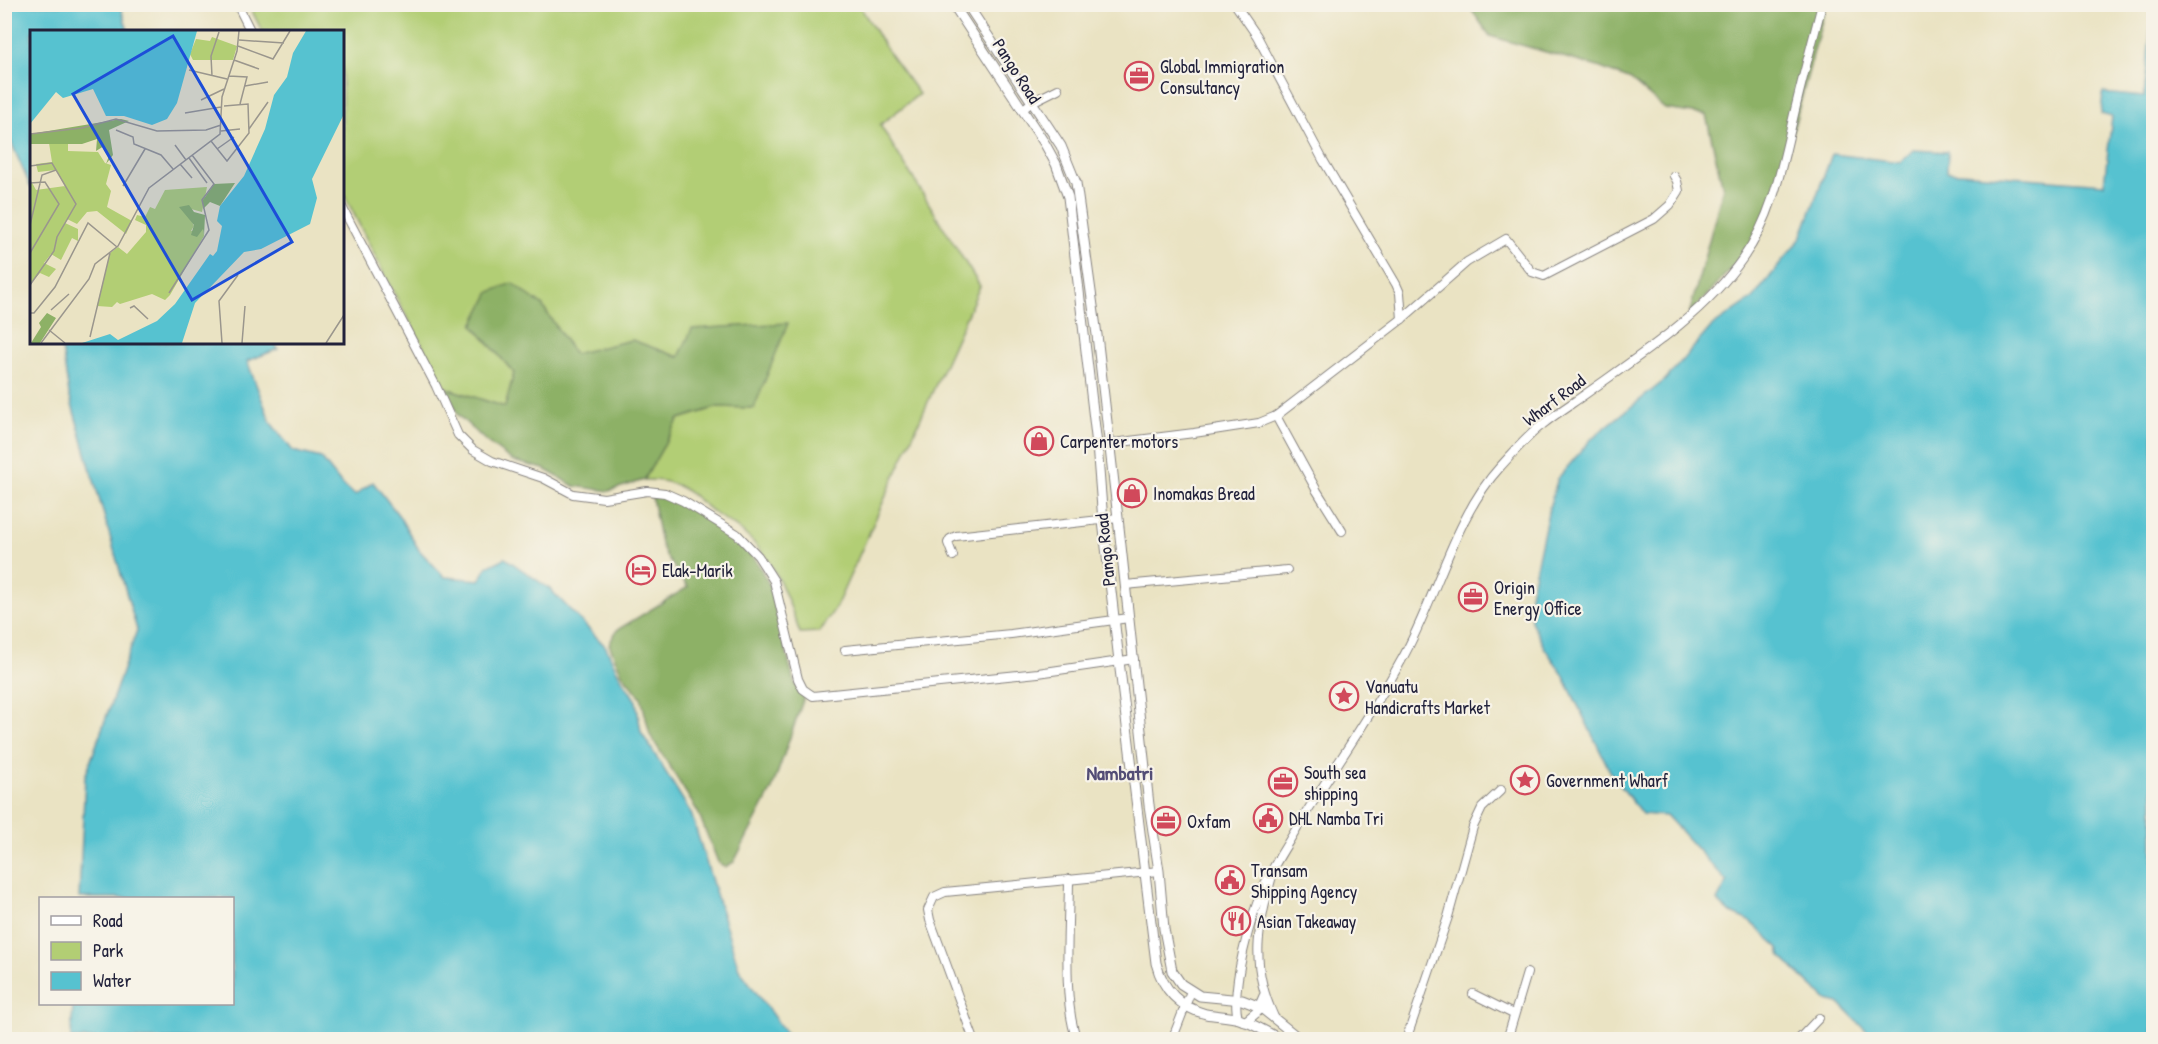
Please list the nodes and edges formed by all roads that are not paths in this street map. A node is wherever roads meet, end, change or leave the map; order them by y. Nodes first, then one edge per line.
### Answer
1 (237, 4) edge
2 (953, 4) edge
3 (967, 4) edge
4 (1235, 4) edge
5 (1821, 4) edge
6 (250, 30) edge
7 (1058, 89) dead end
8 (1032, 102) junction
9 (1022, 110) junction
10 (1674, 176) dead end
11 (344, 211) edge
12 (1402, 319) junction
13 (1276, 416) junction
14 (1109, 444) junction
15 (1098, 445) junction
16 (1118, 518) junction
17 (1103, 521) junction
18 (1342, 531) dead end
19 (953, 556) dead end
20 (1287, 570) dead end
21 (1125, 585) junction
22 (1129, 618) junction
23 (1114, 621) junction
24 (845, 650) dead end
25 (1134, 659) junction
26 (1119, 661) junction
27 (1501, 790) dead end
28 (1276, 863) junction
29 (1159, 871) junction
30 (1146, 872) junction
31 (1070, 879) junction
32 (1527, 973) dead end
33 (1191, 991) junction
34 (1473, 994) dead end
35 (1264, 996) junction
36 (1235, 999) junction
37 (1185, 1006) junction
38 (1260, 1007) junction
39 (1513, 1014) junction
40 (1274, 1017) junction
41 (1819, 1018) dead end
42 (1241, 1020) junction
43 (974, 1040) edge
44 (1077, 1040) edge
45 (1172, 1040) edge
46 (1282, 1040) edge
47 (1301, 1040) edge
48 (1406, 1040) edge
49 (1507, 1040) edge
50 (1798, 1040) edge

1 - 6 street
2 - 9 street, Pango Road
3 - 8 street, Pango Road
4 - 12 street
5 - 28 street, Wharf Road
7 - 8 street
8 - 9 street
8 - 14 street, Pango Road
9 - 15 street, Pango Road
10 - 12 street
11 - 26 street
12 - 13 street
13 - 14 street
13 - 18 street
14 - 15 street
14 - 16 street, Pango Road
15 - 17 street, Pango Road
16 - 17 street
16 - 21 street, Pango Road
17 - 19 street
17 - 23 street, Pango Road
20 - 21 street
21 - 22 street, Pango Road
22 - 23 street
22 - 25 street, Pango Road
23 - 24 street
23 - 26 street, Pango Road
25 - 26 street
25 - 29 street, Pango Road
26 - 30 street, Pango Road
27 - 48 street
28 - 35 street, Wharf Road
28 - 36 street, Wharf Road
29 - 30 street
29 - 33 street, Pango Road
30 - 31 street
30 - 37 street, Pango Road
31 - 43 street
31 - 44 street
32 - 39 street
33 - 36 street
33 - 37 street
34 - 39 street
35 - 38 street
35 - 40 street, Wharf Road
36 - 38 street
36 - 42 street, Wharf Road
37 - 42 street, Pango Road
37 - 45 street
38 - 40 street
38 - 42 street
39 - 49 street
40 - 47 street
41 - 50 street
42 - 46 street, Pango Road

